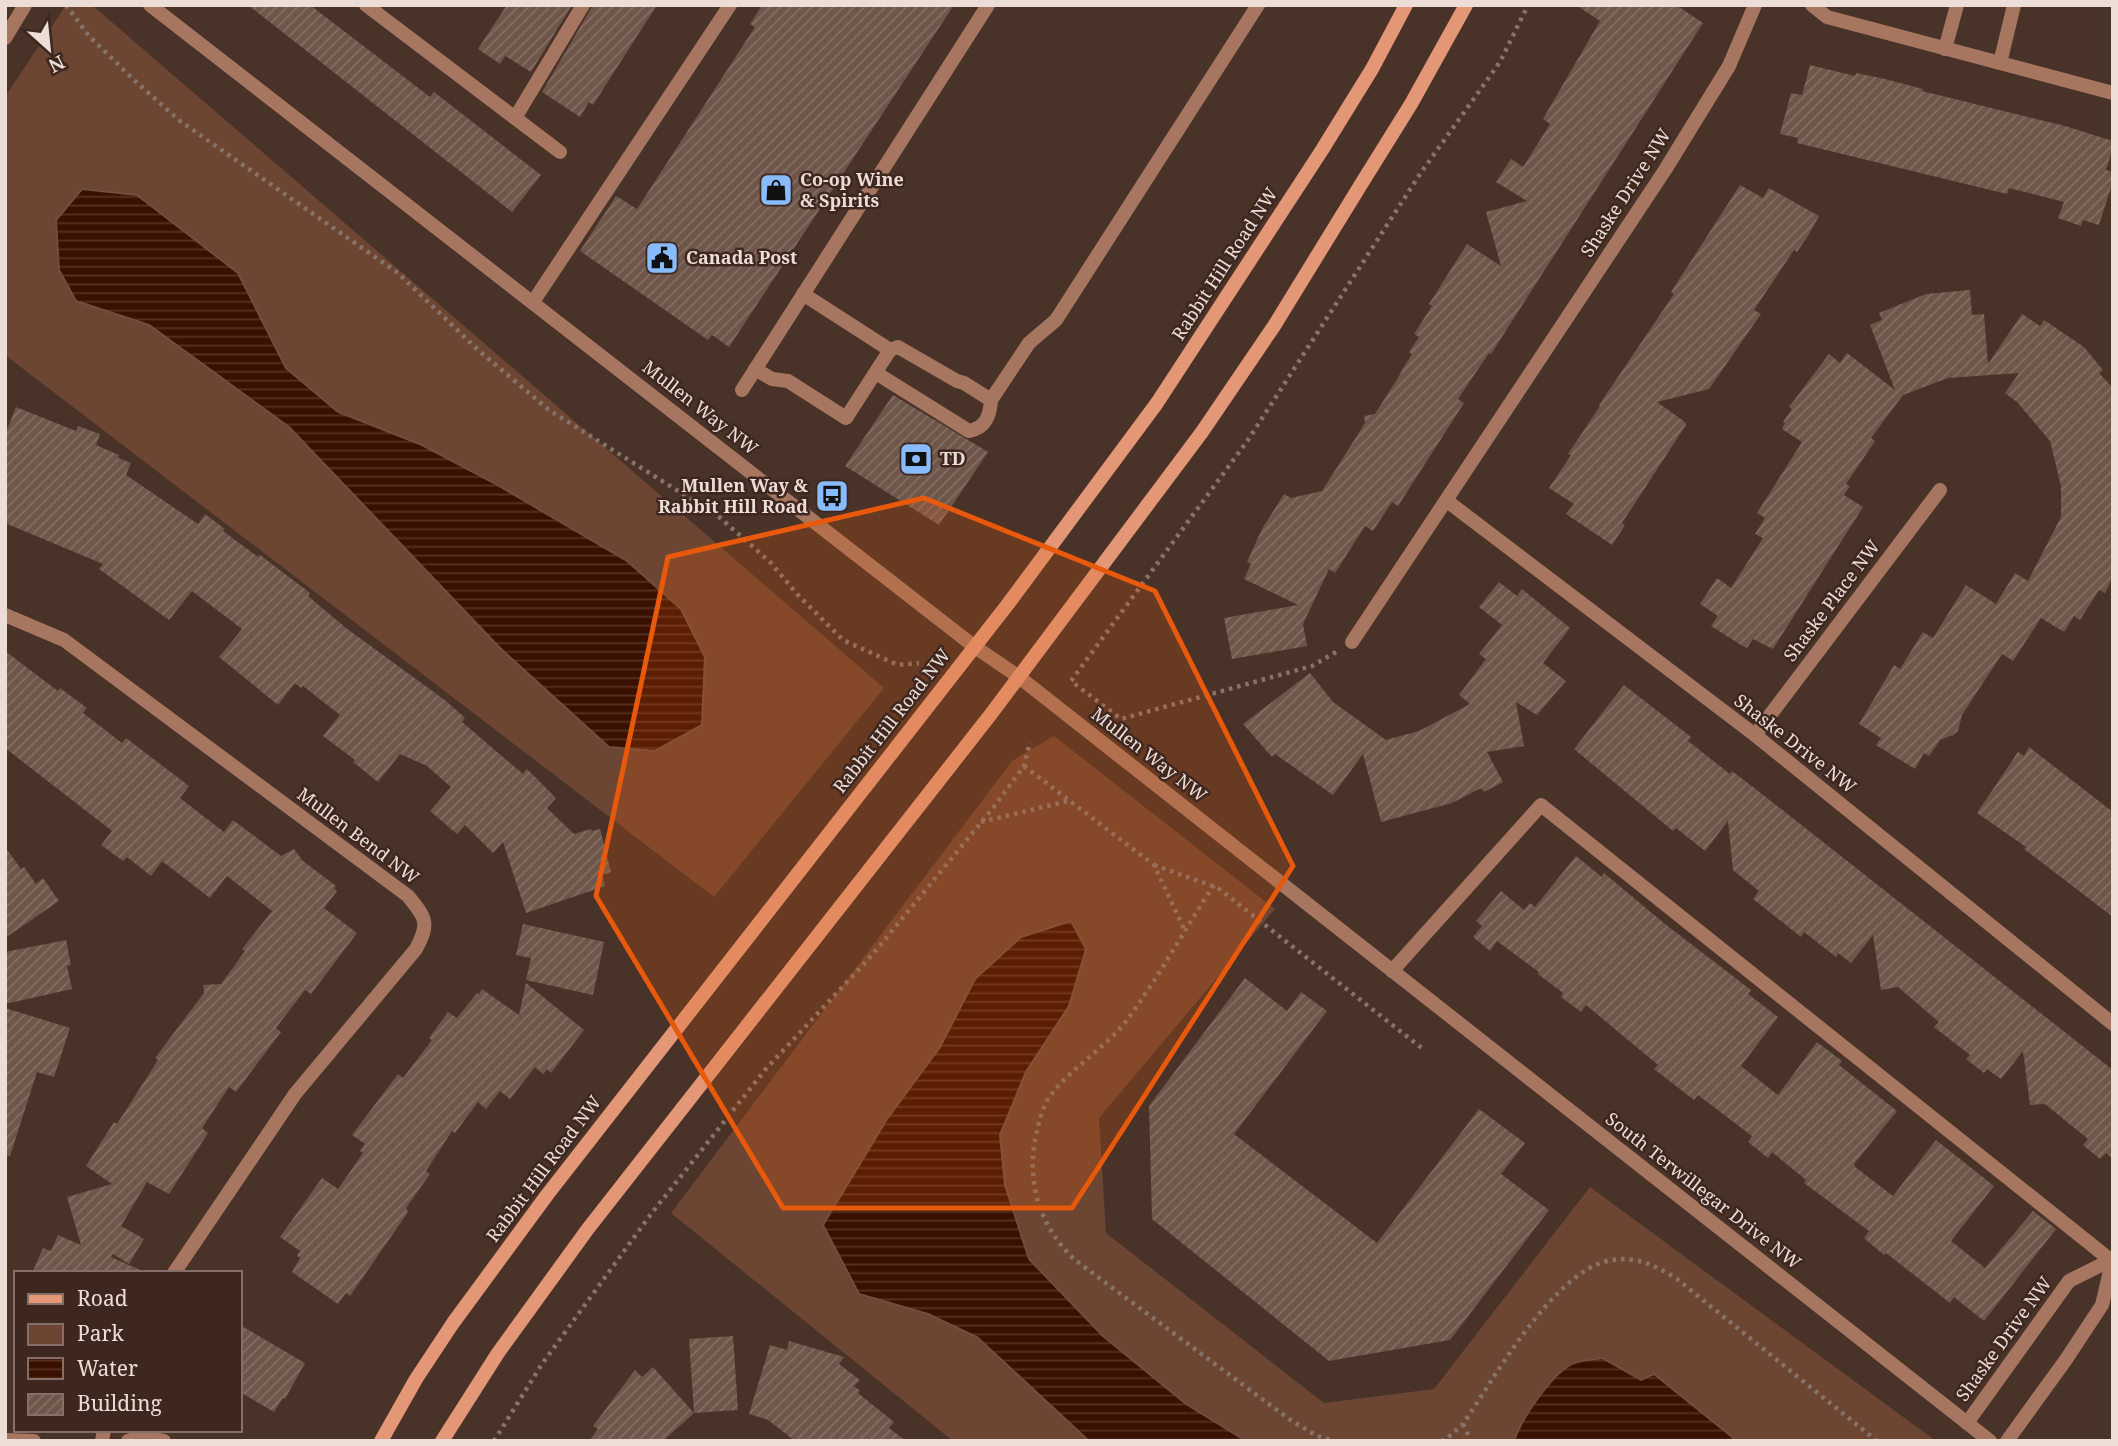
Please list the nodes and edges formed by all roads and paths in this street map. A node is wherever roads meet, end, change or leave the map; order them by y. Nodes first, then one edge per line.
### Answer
1 (25, 5) edge
2 (66, 5) edge
3 (150, 5) edge
4 (366, 5) edge
5 (583, 5) edge
6 (730, 5) edge
7 (988, 5) edge
8 (1258, 5) edge
9 (1406, 5) edge
10 (1466, 5) edge
11 (1528, 5) edge
12 (1755, 5) edge
13 (1812, 5) edge
14 (1957, 5) edge
15 (2014, 5) edge
16 (5, 38) edge
17 (1945, 48) junction
18 (2000, 64) junction
19 (2113, 93) edge
20 (515, 118) junction
21 (560, 152) dead end
22 (803, 294) junction
23 (533, 302) junction
24 (890, 350) junction
25 (755, 369) junction
26 (876, 373) junction
27 (742, 390) dead end
28 (991, 400) junction
29 (1940, 490) dead end
30 (1447, 501) junction
31 (5, 615) edge
32 (1352, 642) joint
33 (975, 647) junction
34 (919, 663) dead end
35 (1019, 677) junction
36 (1755, 735) junction
37 (1030, 742) dead end
38 (1024, 766) junction
39 (1069, 801) junction
40 (979, 823) junction
41 (1154, 865) junction
42 (1214, 886) junction
43 (1184, 930) junction
44 (1392, 971) junction
45 (2113, 1024) edge
46 (1423, 1049) dead end
47 (2112, 1260) edge
48 (175, 1271) edge
49 (1966, 1423) junction
50 (1463, 1424) junction
51 (5, 1440) edge
52 (28, 1440) edge
53 (34, 1441) edge
54 (128, 1441) edge
55 (164, 1441) edge
56 (381, 1441) edge
57 (442, 1441) edge
58 (494, 1441) edge
59 (1335, 1441) edge
60 (1441, 1441) edge
61 (1471, 1441) edge
62 (1877, 1441) edge
63 (1990, 1441) edge
64 (2007, 1441) edge

1 - 16 street
2 - 34 path
3 - 23 street, Mullen Way NW
4 - 20 street
5 - 20 street
6 - 23 street
7 - 22 street
8 - 28 street
9 - 33 main road, Rabbit Hill Road NW
10 - 35 main road
11 - 32 path
12 - 30 street, Shaske Drive NW
13 - 17 street
14 - 17 street
15 - 18 street
17 - 18 street
18 - 19 street
20 - 21 street
22 - 24 street
22 - 25 street
23 - 33 street, Mullen Way NW
24 - 26 street
24 - 28 street
25 - 26 street
25 - 27 street
26 - 28 street
29 - 36 street, Shaske Place NW
30 - 32 street, Shaske Drive NW
30 - 36 street, Shaske Drive NW
31 - 48 street, Mullen Bend NW
33 - 35 street, Mullen Way NW
33 - 56 main road, Rabbit Hill Road NW
35 - 44 street, Mullen Way NW
35 - 57 main road
36 - 45 street, Shaske Drive NW
37 - 38 path
38 - 39 path
38 - 40 path
39 - 40 path
39 - 41 path
40 - 58 path
41 - 42 path
41 - 43 path
42 - 43 path
42 - 46 path
43 - 59 path
44 - 47 street
44 - 49 street, South Terwillegar Drive NW
47 - 49 street, Shaske Drive NW
47 - 64 street
49 - 63 street, South Terwillegar Drive NW
50 - 60 path
50 - 61 path
50 - 62 path
51 - 52 street
52 - 53 street
54 - 55 street

